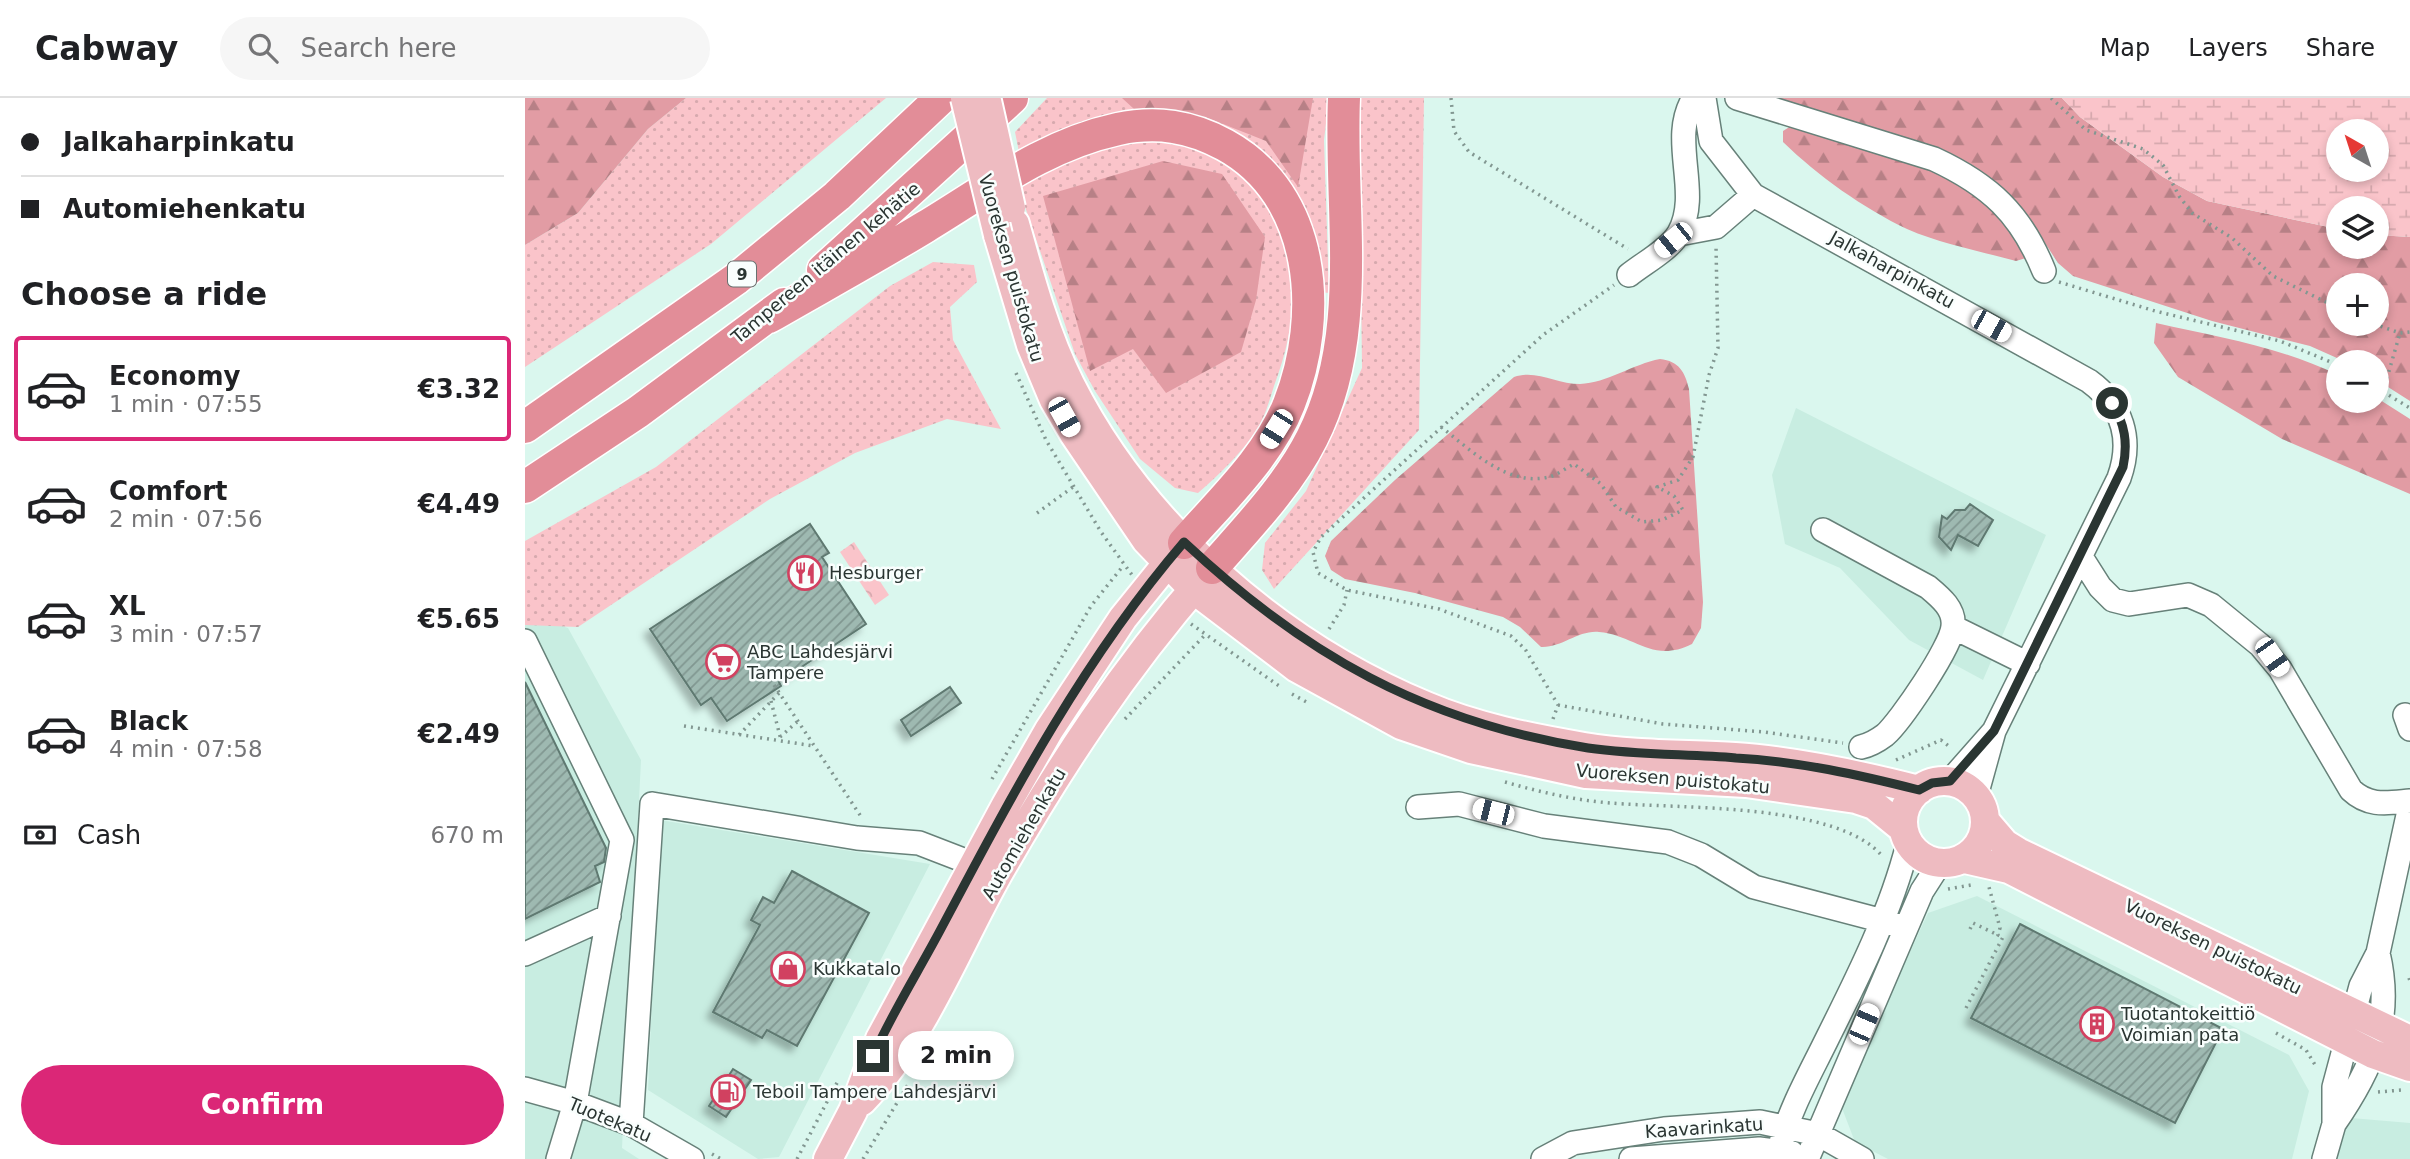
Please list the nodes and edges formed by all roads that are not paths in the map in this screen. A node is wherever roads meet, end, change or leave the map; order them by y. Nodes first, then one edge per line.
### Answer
1 (941, 98) edge
2 (965, 98) edge
3 (986, 98) edge
4 (1012, 98) edge
5 (1344, 98) edge
6 (1694, 98) edge
7 (1704, 98) edge
8 (1737, 98) edge
9 (1753, 195) junction
10 (1006, 229) junction
11 (1679, 234) junction
12 (2044, 271) road end
13 (1629, 275) road end
14 (769, 317) junction
15 (525, 427) edge
16 (525, 486) edge
17 (1823, 530) dead end
18 (1175, 553) junction
19 (2081, 557) junction
20 (1202, 578) junction
21 (1953, 627) junction
22 (525, 641) edge
23 (2028, 664) junction
24 (1994, 731) junction
25 (1861, 747) road end
26 (1950, 781) junction
27 (1919, 790) junction
28 (1976, 796) junction
29 (2410, 801) edge
30 (2410, 806) edge
31 (1418, 807) dead end
32 (1987, 822) junction
33 (1905, 836) junction
34 (1952, 861) junction
35 (986, 868) junction
36 (609, 916) junction
37 (1882, 920) junction
38 (1906, 927) junction
39 (2378, 953) junction
40 (525, 954) edge
41 (2350, 1028) junction
42 (2399, 1044) edge
43 (525, 1088) edge
44 (575, 1103) junction
45 (631, 1124) junction
46 (2334, 1124) junction
47 (1786, 1125) junction
48 (1818, 1134) junction
49 (1779, 1150) junction
50 (1810, 1158) edge
51 (558, 1159) edge
52 (692, 1159) edge
53 (828, 1159) edge
54 (1543, 1159) edge
55 (1631, 1159) edge
56 (1862, 1159) edge
57 (2324, 1159) edge

1 - 15 highway, 9
2 - 10 main road, Vuoreksen puistokatu, bridge
3 - 10 main road, Vuoreksen puistokatu, bridge
4 - 14 highway, Tampereen itäinen kehätie
5 - 20 highway
6 - 11 street
7 - 9 street
8 - 12 street
9 - 11 street
9 - 19 street, Jalkaharpinkatu
10 - 18 main road, Vuoreksen puistokatu
11 - 13 street
14 - 16 highway, Tampereen itäinen kehätie
14 - 18 highway
17 - 21 street
18 - 20 main road, Vuoreksen puistokatu
18 - 35 main road, Automiehenkatu
19 - 23 street, Jalkaharpinkatu
19 - 29 street
20 - 27 main road, Vuoreksen puistokatu
20 - 33 main road, Vuoreksen puistokatu
20 - 35 main road, Automiehenkatu
21 - 23 street
21 - 25 street
22 - 36 street
23 - 24 street, Jalkaharpinkatu
24 - 26 street, Jalkaharpinkatu
24 - 28 street, Jalkaharpinkatu
26 - 27 main road
26 - 28 main road
27 - 33 main road
28 - 32 main road
30 - 39 street
31 - 37 street
32 - 34 main road
32 - 41 main road, Vuoreksen puistokatu
33 - 34 main road
33 - 37 street
34 - 38 street
34 - 41 main road, Vuoreksen puistokatu
35 - 45 street
35 - 53 main road, Automiehenkatu
36 - 40 street
36 - 44 street
37 - 38 street
37 - 47 street
38 - 48 street
39 - 41 street
39 - 42 street
41 - 42 main road, Vuoreksen puistokatu
41 - 46 street
42 - 46 street
43 - 44 street, Tuotekatu
44 - 45 street, Tuotekatu
44 - 51 street
45 - 52 street, Tuotekatu
46 - 57 street
47 - 48 street, Kaavarinkatu
47 - 49 street
47 - 54 street, Kaavarinkatu
48 - 50 street
48 - 56 street, Kaavarinkatu
49 - 50 street, Kaavarinkatu
49 - 55 street, Kaavarinkatu

